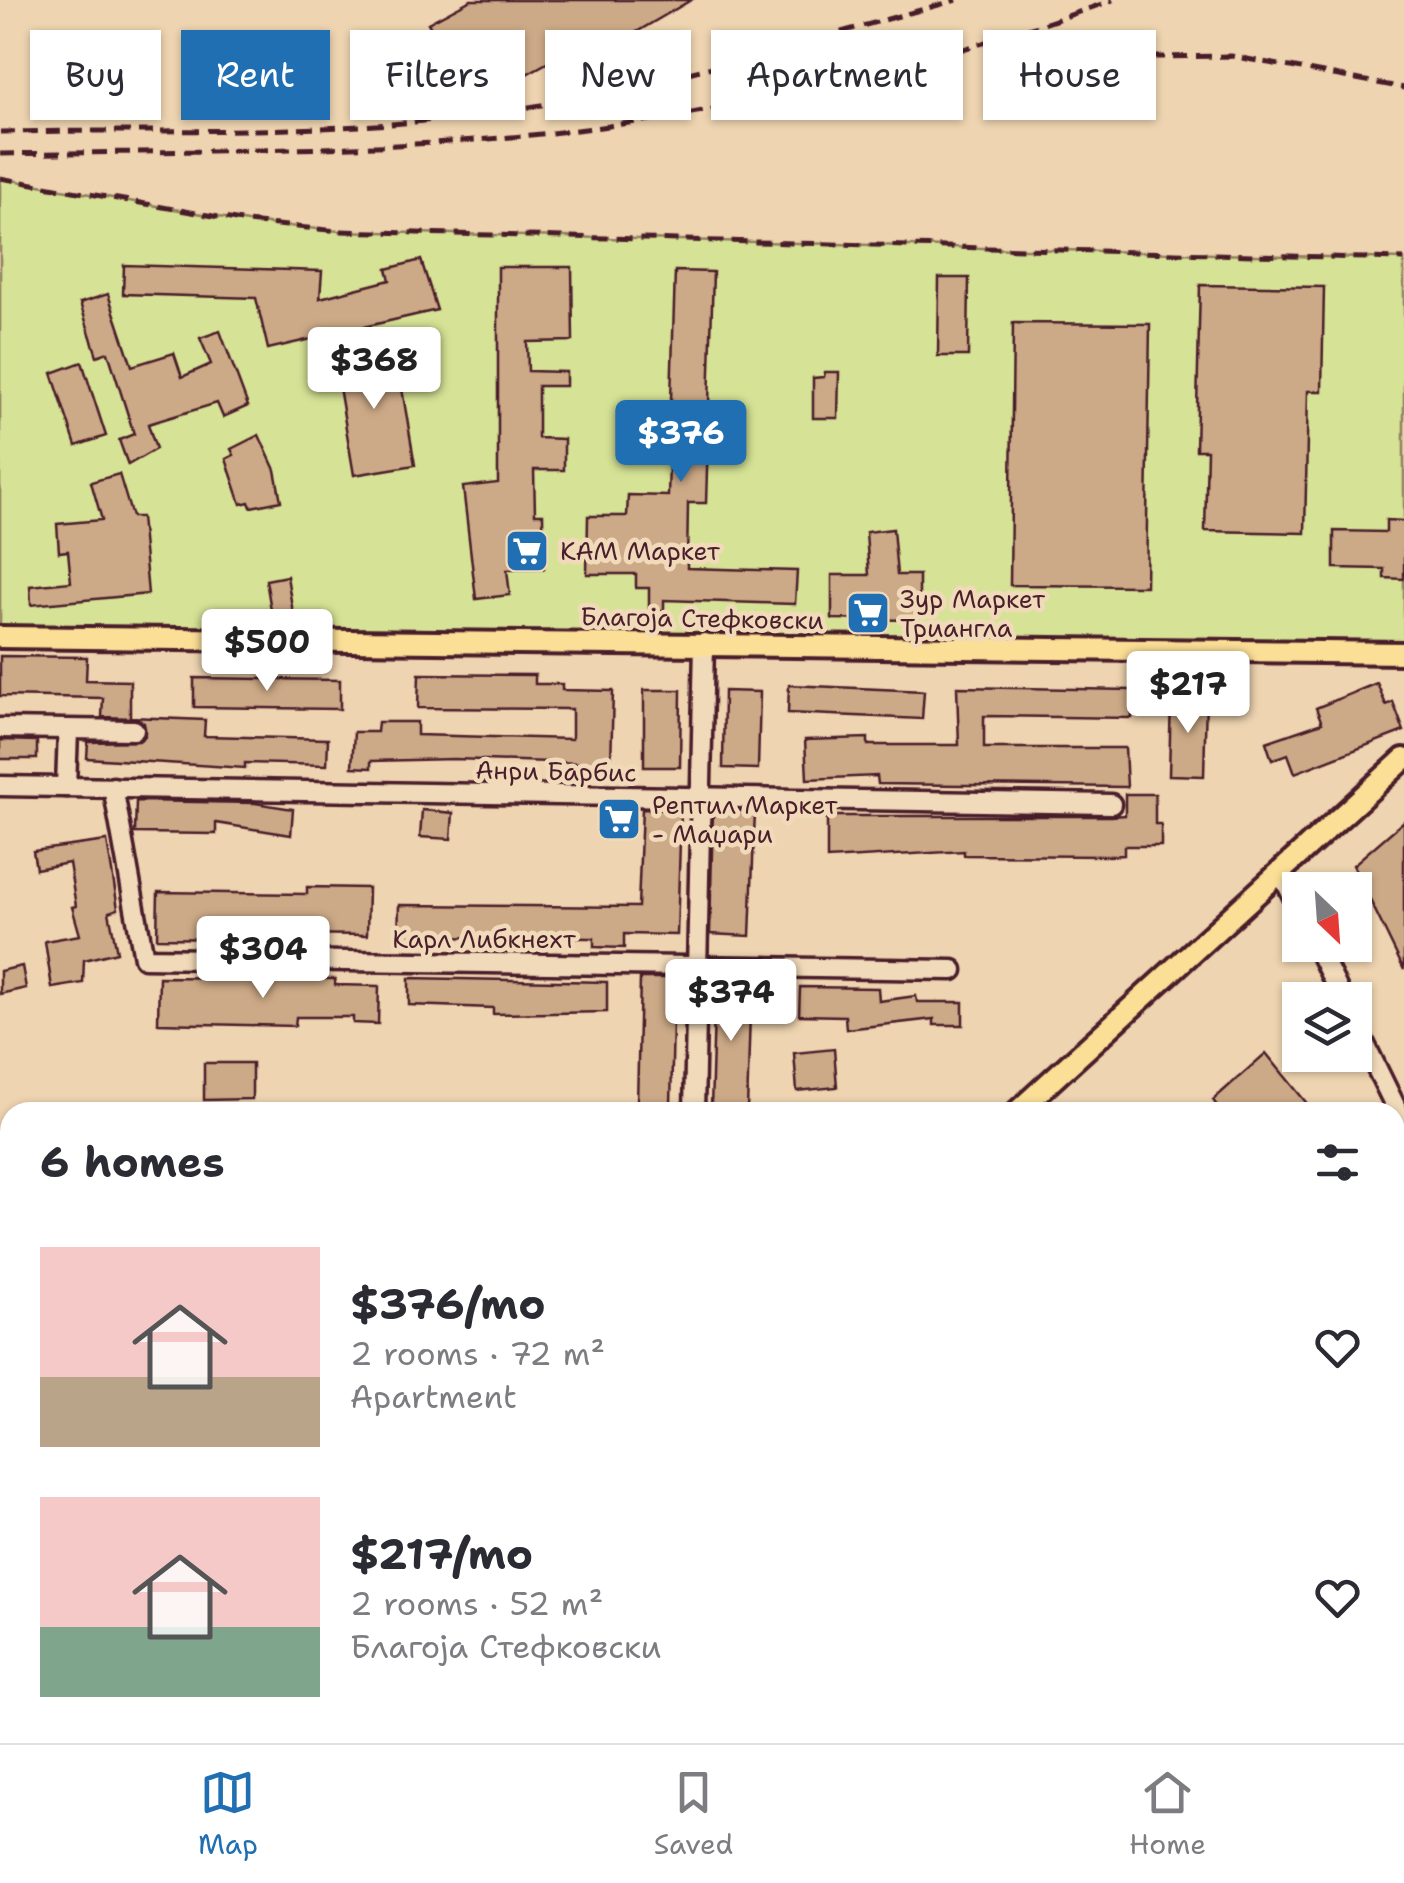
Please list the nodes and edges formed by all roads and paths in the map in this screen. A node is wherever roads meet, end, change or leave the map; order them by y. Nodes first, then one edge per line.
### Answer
1 (0, 637) edge
2 (704, 643) junction
3 (1401, 654) edge
4 (0, 728) edge
5 (68, 730) junction
6 (134, 730) dead end
7 (1404, 759) edge
8 (0, 786) edge
9 (66, 787) junction
10 (113, 787) junction
11 (700, 798) junction
12 (1112, 804) dead end
13 (1280, 872) junction
14 (1282, 876) edge
15 (697, 964) junction
16 (953, 970) dead end
17 (1372, 1059) edge
18 (694, 1102) edge
19 (1028, 1102) edge
20 (1393, 1102) edge

1 - 2 main road, Благоја Стефковски
2 - 3 main road, Благоја Стефковски
2 - 11 street
4 - 5 street
5 - 6 street
5 - 9 street
7 - 13 main road
8 - 9 street, Анри Барбис
9 - 10 street, Анри Барбис
10 - 11 street, Анри Барбис
10 - 15 street, Карл Либкнехт
11 - 12 street, Анри Барбис
11 - 15 street
13 - 14 street
13 - 19 main road
15 - 16 street, Карл Либкнехт
15 - 18 street
17 - 20 street

